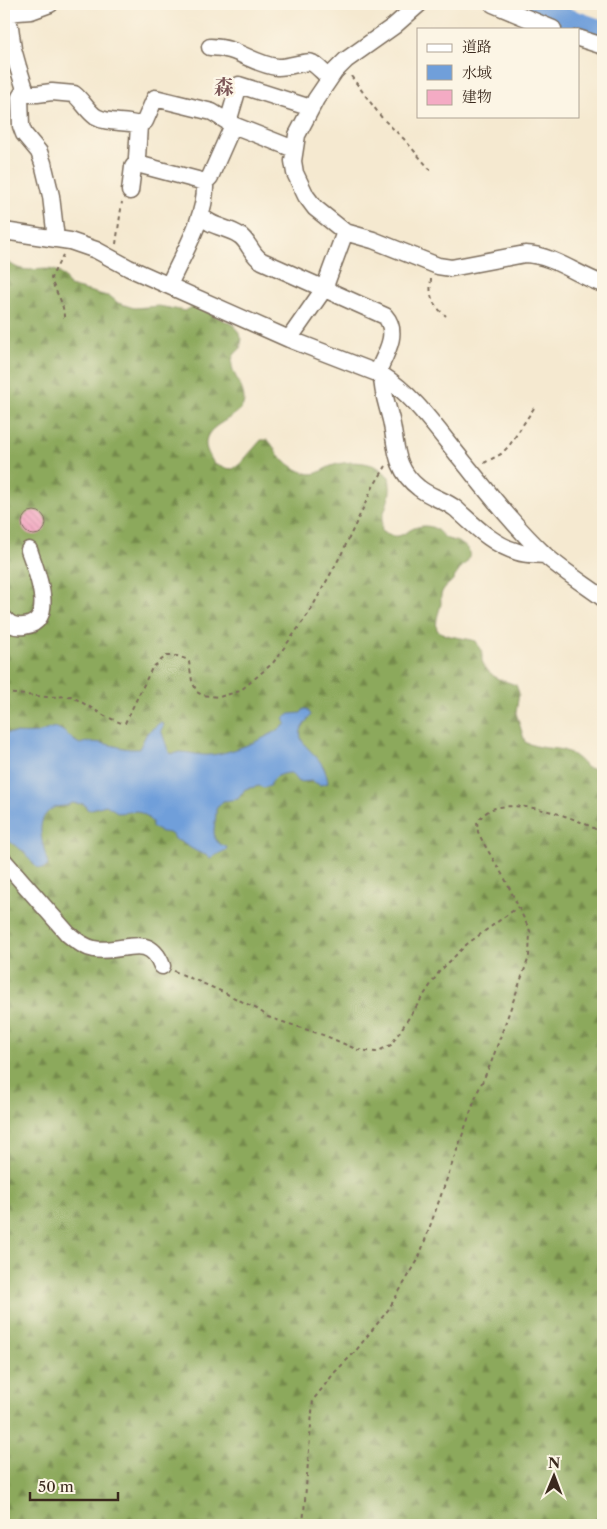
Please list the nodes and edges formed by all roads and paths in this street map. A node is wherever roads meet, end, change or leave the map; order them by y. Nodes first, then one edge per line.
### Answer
1 (50, 4) edge
2 (419, 4) edge
3 (493, 4) edge
4 (4, 11) edge
5 (552, 28) edge
6 (580, 39) edge
7 (603, 46) edge
8 (210, 47) dead end
9 (346, 60) junction
10 (11, 68) edge
11 (330, 78) junction
12 (25, 89) junction
13 (311, 108) junction
14 (230, 123) junction
15 (138, 125) junction
16 (294, 149) junction
17 (137, 162) junction
18 (433, 173) dead end
19 (205, 182) junction
20 (126, 197) joint
21 (201, 215) junction
22 (4, 231) edge
23 (345, 232) junction
24 (61, 240) junction
25 (114, 259) junction
26 (433, 264) junction
27 (603, 284) edge
28 (169, 285) junction
29 (324, 289) junction
30 (446, 316) dead end
31 (64, 318) dead end
32 (289, 339) junction
33 (379, 374) junction
34 (536, 405) dead end
35 (395, 452) junction
36 (470, 470) junction
37 (29, 550) dead end
38 (545, 555) junction
39 (603, 598) edge
40 (4, 618) edge
41 (4, 693) edge
42 (603, 834) edge
43 (4, 861) edge
44 (518, 907) junction
45 (162, 966) joint
46 (303, 1525) edge

1 - 4 street
2 - 9 street
3 - 5 street
4 - 10 street
6 - 7 street
8 - 11 street
9 - 11 street
9 - 18 path
10 - 12 street
11 - 13 street
12 - 15 street
12 - 24 street
13 - 14 street
13 - 16 street
14 - 15 street
14 - 16 street
14 - 19 street
15 - 17 street
16 - 23 street
17 - 19 street
17 - 20 street
19 - 21 street
20 - 25 path
21 - 28 street
21 - 29 street
22 - 24 street
23 - 26 street
23 - 29 street
24 - 25 street
24 - 31 path
25 - 28 street
26 - 27 street
26 - 30 path
28 - 32 street
29 - 32 street
29 - 33 street
32 - 33 street
33 - 35 street
33 - 36 street
34 - 36 path
35 - 38 street
35 - 41 path
36 - 38 street
37 - 40 street
38 - 39 street
42 - 44 path
43 - 45 street
44 - 45 path
44 - 46 path

